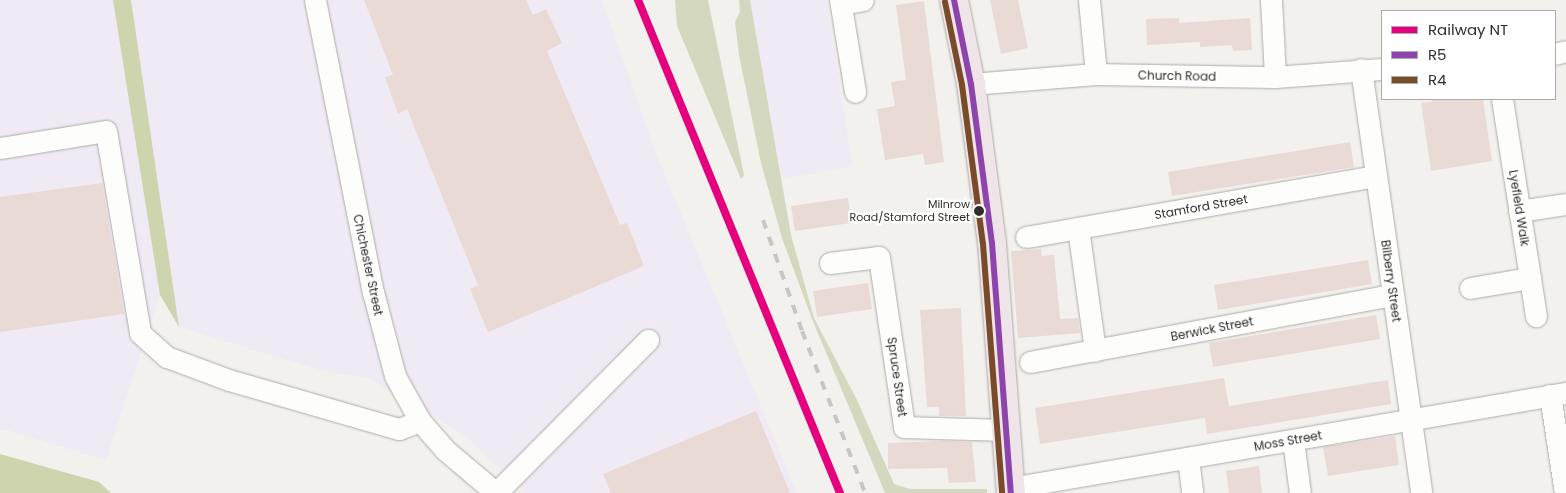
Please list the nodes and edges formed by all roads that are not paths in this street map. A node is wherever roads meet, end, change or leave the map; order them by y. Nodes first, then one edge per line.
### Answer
1 (315, 0) edge
2 (863, 0) edge
3 (954, 0) edge
4 (1089, 0) edge
5 (1271, 0) edge
6 (840, 2) edge
7 (1361, 69) junction
8 (1381, 69) edge
9 (1096, 74) junction
10 (1275, 77) junction
11 (971, 84) junction
12 (855, 92) dead end
13 (1502, 100) edge
14 (0, 148) edge
15 (1376, 176) junction
16 (1566, 204) edge
17 (1519, 211) junction
18 (1078, 228) junction
19 (1026, 237) dead end
20 (830, 263) dead end
21 (1530, 278) junction
22 (1470, 288) dead end
23 (1393, 295) junction
24 (1536, 316) dead end
25 (648, 340) dead end
26 (1094, 351) junction
27 (1030, 362) dead end
28 (1558, 394) edge
29 (1411, 420) junction
30 (420, 421) junction
31 (1004, 430) junction
32 (1293, 440) junction
33 (1188, 458) junction
34 (1010, 490) edge
35 (496, 493) edge
36 (1192, 493) edge
37 (1300, 493) edge
38 (1421, 493) edge
39 (1565, 493) edge

1 - 30 street, Chichester Street
2 - 6 street
3 - 11 main road
4 - 9 street
5 - 10 street
6 - 12 street
7 - 8 street, Church Road
7 - 10 street, Church Road
7 - 15 street, Bilberry Street
9 - 10 street, Church Road
9 - 11 street, Church Road
11 - 31 main road
13 - 17 street, Lyefield Walk
14 - 30 street
15 - 18 street, Stamford Street
15 - 23 street, Bilberry Street
16 - 17 street
17 - 21 street, Lyefield Walk
18 - 19 street, Stamford Street
18 - 26 street
20 - 31 street, Spruce Street
21 - 22 street
21 - 24 street, Lyefield Walk
23 - 26 street, Berwick Street
23 - 29 street, Bilberry Street
25 - 35 street
26 - 27 street, Berwick Street
28 - 29 street, Moss Street
28 - 39 street
29 - 32 street, Moss Street
29 - 38 street, Bilberry Street
30 - 35 street, Chichester Street
31 - 34 main road
32 - 33 street, Moss Street
32 - 37 street
33 - 34 street, Moss Street
33 - 36 street

